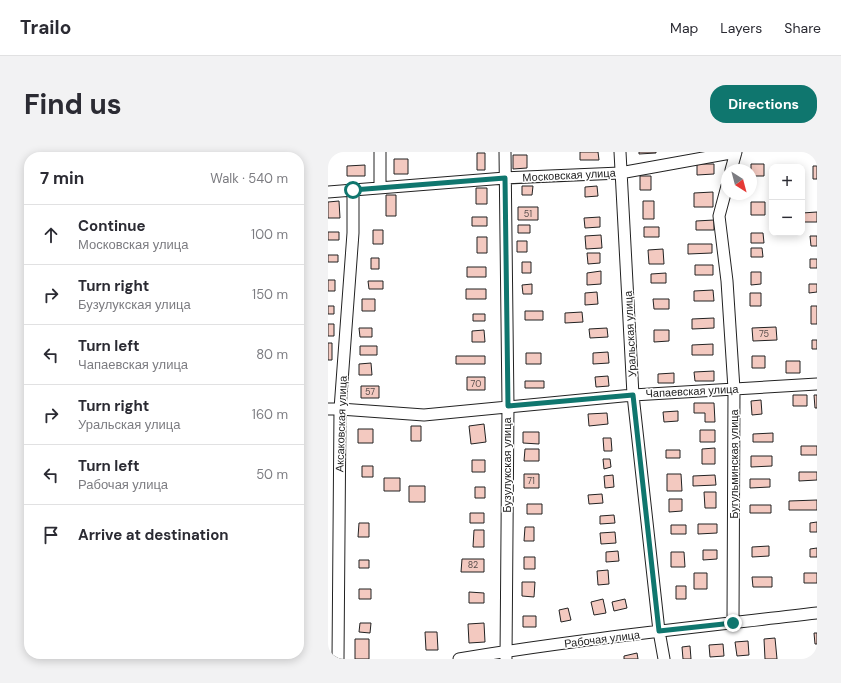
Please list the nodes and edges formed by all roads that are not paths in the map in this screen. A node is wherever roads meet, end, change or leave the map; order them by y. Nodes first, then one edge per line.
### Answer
1 (380, 152) edge
2 (505, 152) edge
3 (620, 152) edge
4 (736, 152) edge
5 (733, 164) edge
6 (620, 173) junction
7 (505, 178) junction
8 (380, 188) junction
9 (353, 190) junction
10 (328, 192) edge
11 (724, 200) edge
12 (817, 384) edge
13 (734, 389) junction
14 (633, 395) junction
15 (508, 406) junction
16 (328, 409) edge
17 (340, 409) junction
18 (817, 613) edge
19 (733, 623) junction
20 (659, 631) junction
21 (506, 655) edge
22 (338, 659) edge
23 (459, 659) edge
24 (664, 659) edge

1 - 8 street
2 - 7 street, Бузулукская улица
3 - 6 street, Уральская улица
4 - 5 street
4 - 6 street, Московская улица
6 - 7 street, Московская улица
6 - 14 street, Уральская улица
7 - 8 street, Московская улица
7 - 15 street, Бузулукская улица
8 - 9 street, Московская улица
9 - 10 street, Московская улица
9 - 17 street, Аксаковская улица
11 - 13 street, Бугульминская улица
12 - 13 street, Чапаевская улица
13 - 14 street, Чапаевская улица
13 - 19 street, Бугульминская улица
14 - 15 street, Чапаевская улица
14 - 20 street, Уральская улица
15 - 17 street, Чапаевская улица
15 - 21 street, Бузулукская улица
16 - 17 street, Чапаевская улица
17 - 22 street, Аксаковская улица
18 - 19 street, Рабочая улица
19 - 20 street, Рабочая улица
20 - 21 street, Рабочая улица
20 - 24 street, Уральская улица
21 - 23 street, Рабочая улица

